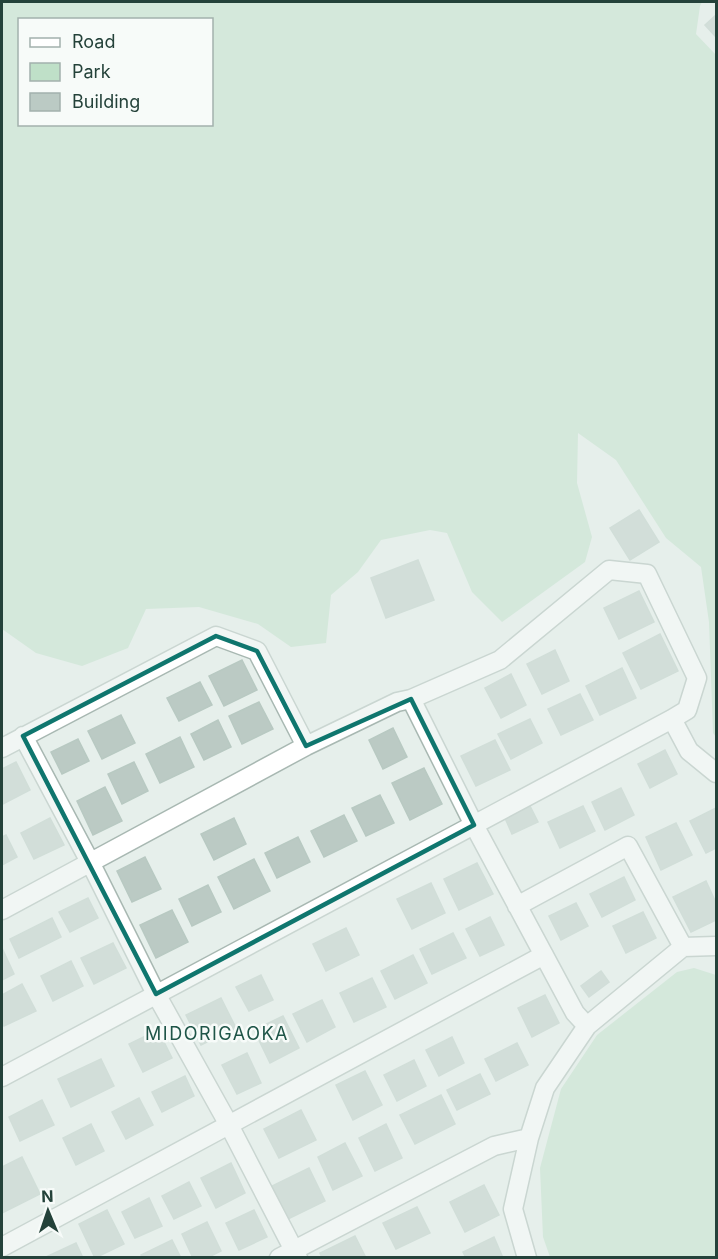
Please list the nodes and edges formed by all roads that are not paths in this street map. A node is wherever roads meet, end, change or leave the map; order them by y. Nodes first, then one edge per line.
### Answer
1 (411, 699) junction
2 (672, 719) junction
3 (23, 736) junction
4 (306, 746) junction
5 (2, 748) edge
6 (717, 773) edge
7 (474, 825) junction
8 (90, 862) junction
9 (517, 906) junction
10 (2, 910) edge
11 (683, 946) junction
12 (717, 946) edge
13 (544, 955) junction
14 (156, 994) junction
15 (586, 1026) junction
16 (2, 1077) edge
17 (229, 1125) junction
18 (529, 1138) junction
19 (2, 1247) edge
20 (290, 1255) edge
21 (527, 1257) edge

1 - 2 street
1 - 4 street
1 - 7 street
2 - 6 street
2 - 7 street
3 - 4 street
3 - 5 street
3 - 8 street
4 - 8 street
7 - 9 street
7 - 14 street
8 - 10 street
8 - 14 street
9 - 11 street
9 - 13 street
11 - 12 street
11 - 15 street
13 - 15 street
13 - 17 street
14 - 16 street
14 - 17 street
15 - 18 street
17 - 19 street
17 - 20 street
18 - 20 street
18 - 21 street

